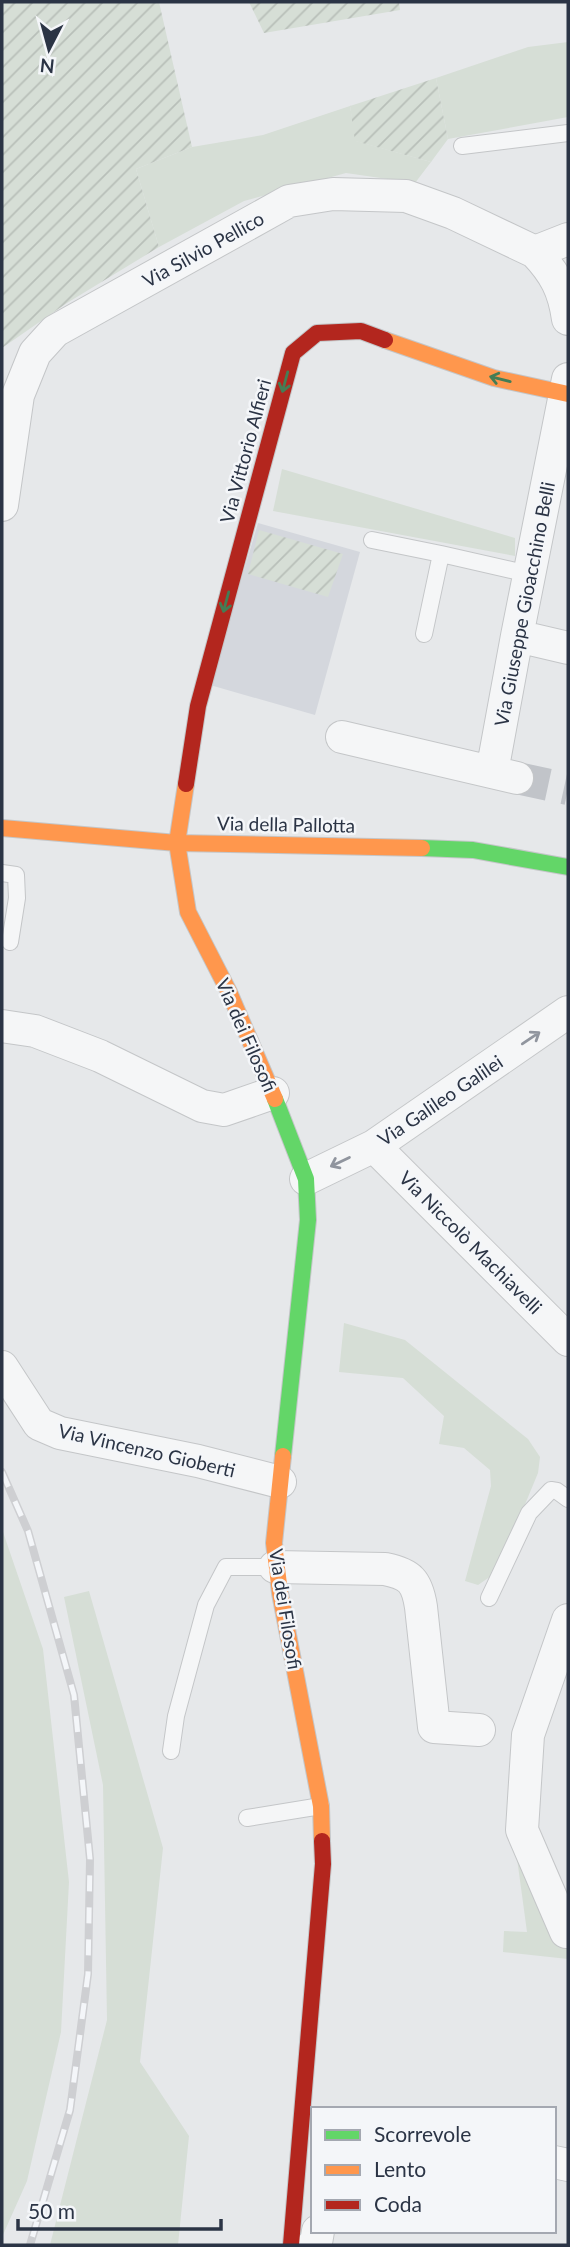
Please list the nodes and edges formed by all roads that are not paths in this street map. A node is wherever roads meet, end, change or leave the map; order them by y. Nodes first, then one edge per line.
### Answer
1 (568, 133) edge
2 (462, 146) dead end
3 (568, 239) edge
4 (535, 252) junction
5 (568, 320) edge
6 (568, 389) edge
7 (2, 505) edge
8 (372, 540) dead end
9 (440, 554) junction
10 (529, 574) junction
11 (424, 634) dead end
12 (517, 636) junction
13 (568, 648) edge
14 (342, 737) dead end
15 (2, 828) edge
16 (177, 843) junction
17 (568, 867) edge
18 (2, 873) edge
19 (188, 912) joint
20 (10, 942) dead end
21 (568, 1012) edge
22 (2, 1026) edge
23 (273, 1093) junction
24 (374, 1146) junction
25 (306, 1179) junction
26 (568, 1340) edge
27 (2, 1367) edge
28 (281, 1482) junction
29 (568, 1499) edge
30 (275, 1567) junction
31 (489, 1598) dead end
32 (568, 1619) edge
33 (479, 1730) dead end
34 (172, 1751) dead end
35 (321, 1806) junction
36 (247, 1818) dead end
37 (566, 1932) dead end
38 (291, 2245) edge

1 - 2 lane
3 - 4 street
4 - 5 street
4 - 7 street, Via Silvio Pellico
6 - 10 street, Via Giuseppe Gioacchino Belli
6 -> 16 street, Via Vittorio Alfieri
8 - 9 lane
9 - 10 lane
9 - 11 lane
10 - 12 street, Via Giuseppe Gioacchino Belli
12 - 13 street
12 - 14 street, Via Giuseppe Gioacchino Belli
15 - 16 street, Via della Pallotta
16 - 17 street, Via della Pallotta
16 - 19 street, Via Vittorio Alfieri
18 - 20 lane
19 - 23 street, Via dei Filosofi
24 -> 21 street, Via Galileo Galilei
22 - 23 street
23 - 25 street, Via dei Filosofi
24 -> 25 street, Via Galileo Galilei
24 - 26 street, Via Niccolò Machiavelli
25 - 28 street, Via dei Filosofi
27 - 28 street, Via Vincenzo Gioberti
28 - 30 street, Via dei Filosofi
29 - 31 lane
30 - 33 street
30 - 34 lane
30 - 35 street, Via dei Filosofi
32 - 37 street
35 - 36 lane
35 - 38 street, Via dei Filosofi

